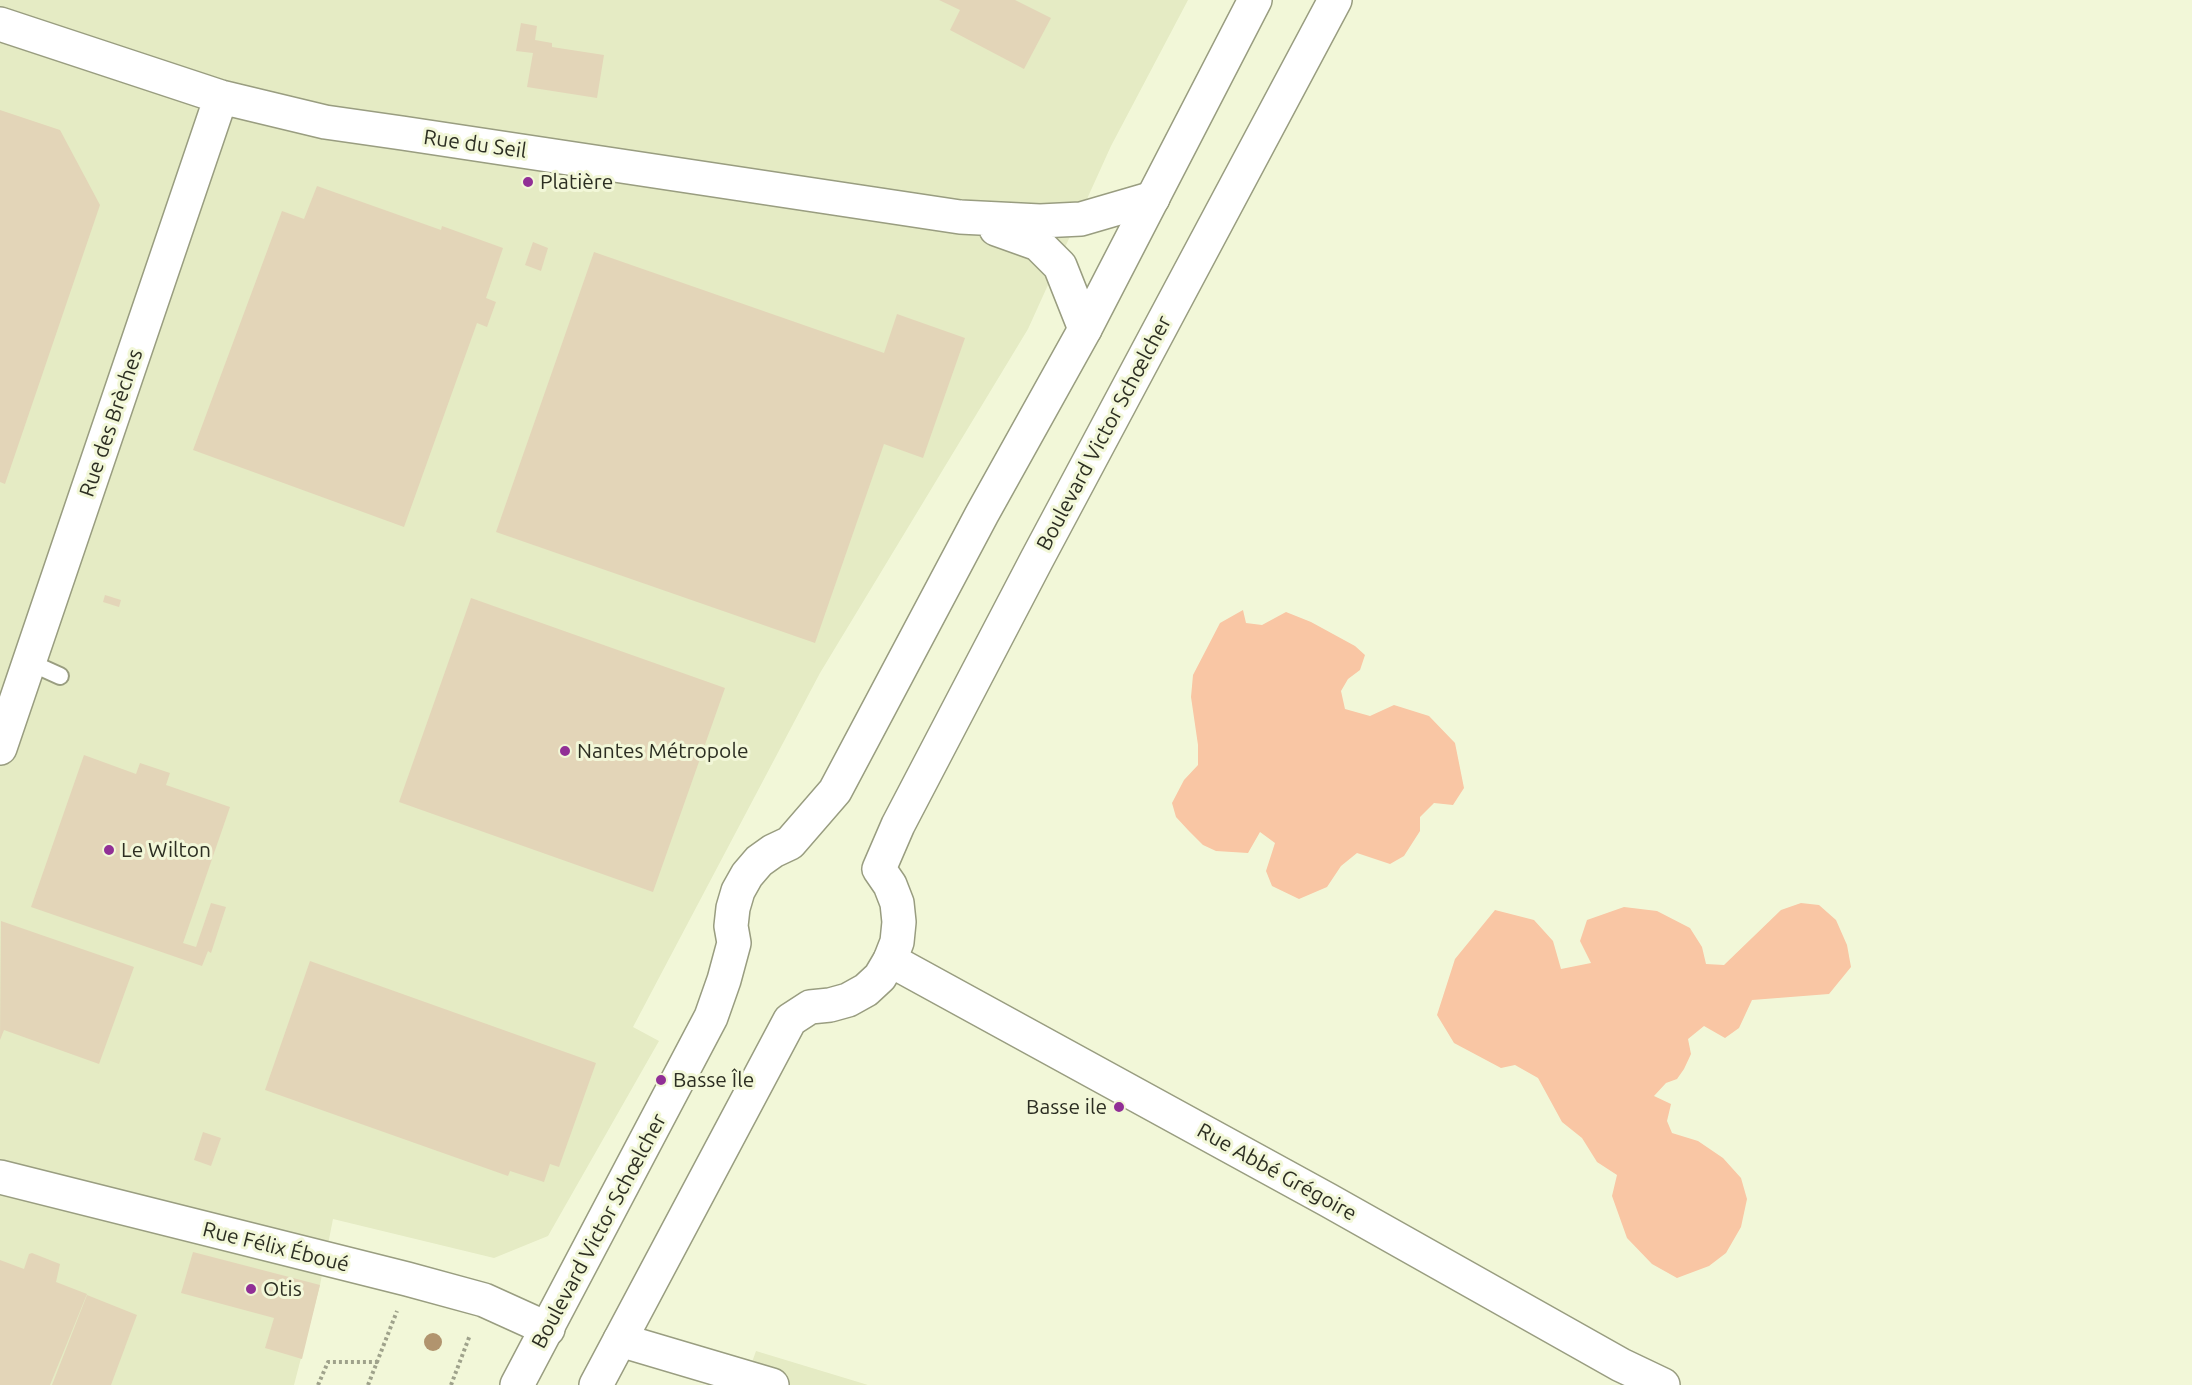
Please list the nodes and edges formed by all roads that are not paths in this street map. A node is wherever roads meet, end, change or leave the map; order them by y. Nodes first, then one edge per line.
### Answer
1 (1255, 0) edge
2 (1335, 0) edge
3 (0, 24) edge
4 (221, 97) junction
5 (1153, 198) junction
6 (960, 217) junction
7 (1085, 329) junction
8 (29, 662) junction
9 (60, 676) dead end
10 (0, 748) edge
11 (890, 960) junction
12 (0, 1177) edge
13 (548, 1329) junction
14 (620, 1340) junction
15 (517, 1385) edge
16 (596, 1385) edge
17 (772, 1385) edge
18 (1662, 1385) edge

1 - 5 street
2 - 11 street, Boulevard Victor Schœlcher
3 - 4 street, Rue du Seil
4 - 6 street, Rue du Seil
4 - 8 street, Rue des Brèches
5 - 6 street, Rue du Seil
5 - 7 street
6 - 7 street, Rue du Seil
7 - 13 street, Boulevard Victor Schœlcher
8 - 9 lane
8 - 10 street, Rue des Brèches
11 - 14 street
11 - 18 street, Rue Abbé Grégoire
12 - 13 street, Rue Félix Éboué
13 - 15 street, Boulevard Victor Schœlcher
14 - 16 street
14 - 17 street

